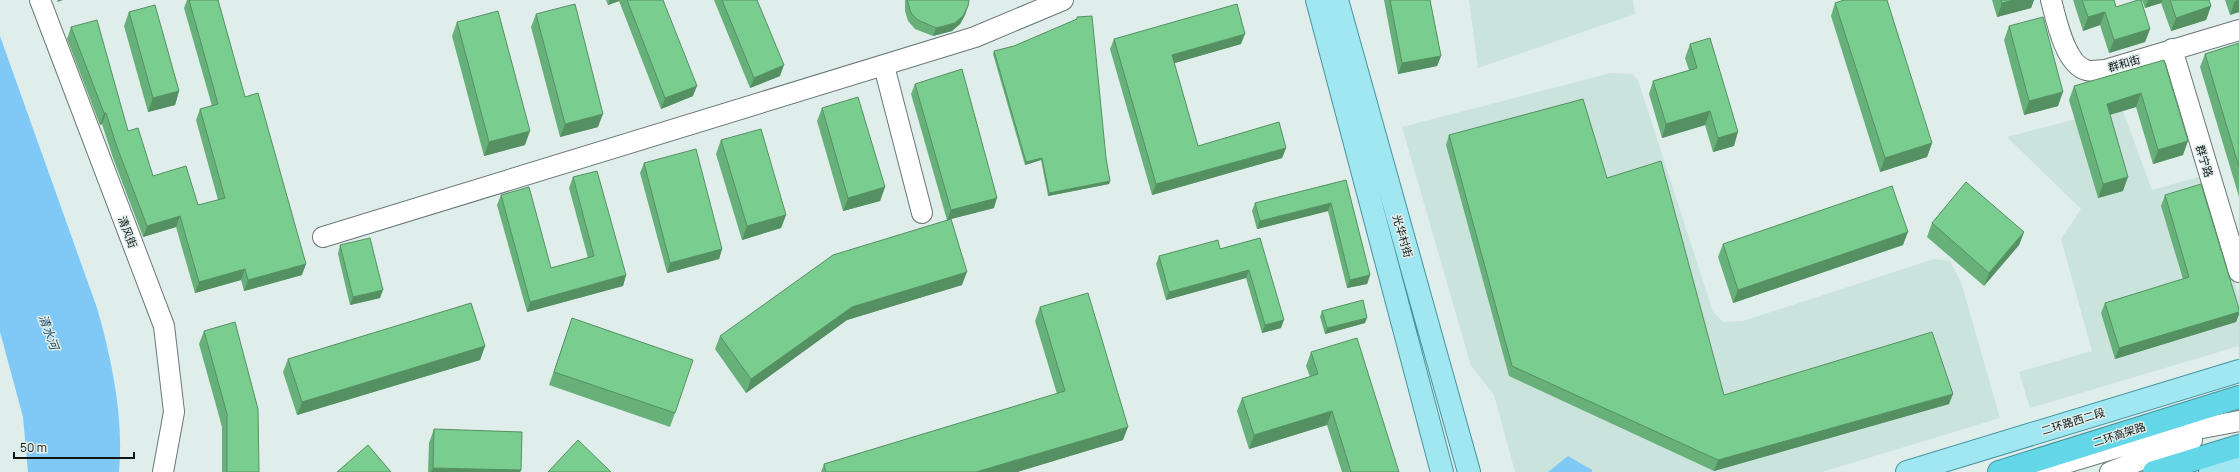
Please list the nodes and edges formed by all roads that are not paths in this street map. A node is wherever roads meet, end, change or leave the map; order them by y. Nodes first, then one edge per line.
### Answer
1 (40, 0) edge
2 (1063, 0) edge
3 (1317, 0) edge
4 (1336, 0) edge
5 (2051, 0) edge
6 (2239, 30) edge
7 (2172, 49) junction
8 (884, 66) junction
9 (922, 213) dead end
10 (323, 237) dead end
11 (2239, 272) edge
12 (2239, 371) edge
13 (2239, 397) edge
14 (2239, 421) edge
15 (2239, 446) edge
16 (2239, 463) edge
17 (163, 472) edge
18 (1442, 472) edge
19 (1469, 472) edge
20 (1908, 472) edge
21 (1999, 472) edge
22 (2036, 472) edge
23 (2110, 472) edge
24 (2154, 472) edge
25 (2210, 472) edge

1 - 17 street, 清风街
2 - 8 street
3 - 18 main road, 光华村街
4 - 19 main road, 光华村街
5 - 7 street, 群和街
6 - 7 street, 群和街
7 - 11 street, 群宁路
8 - 9 street
8 - 10 street
12 - 20 main road, 二环路西二段
13 - 21 highway, 二环高架路
14 - 22 street
14 - 23 street
15 - 24 highway
16 - 25 main road

